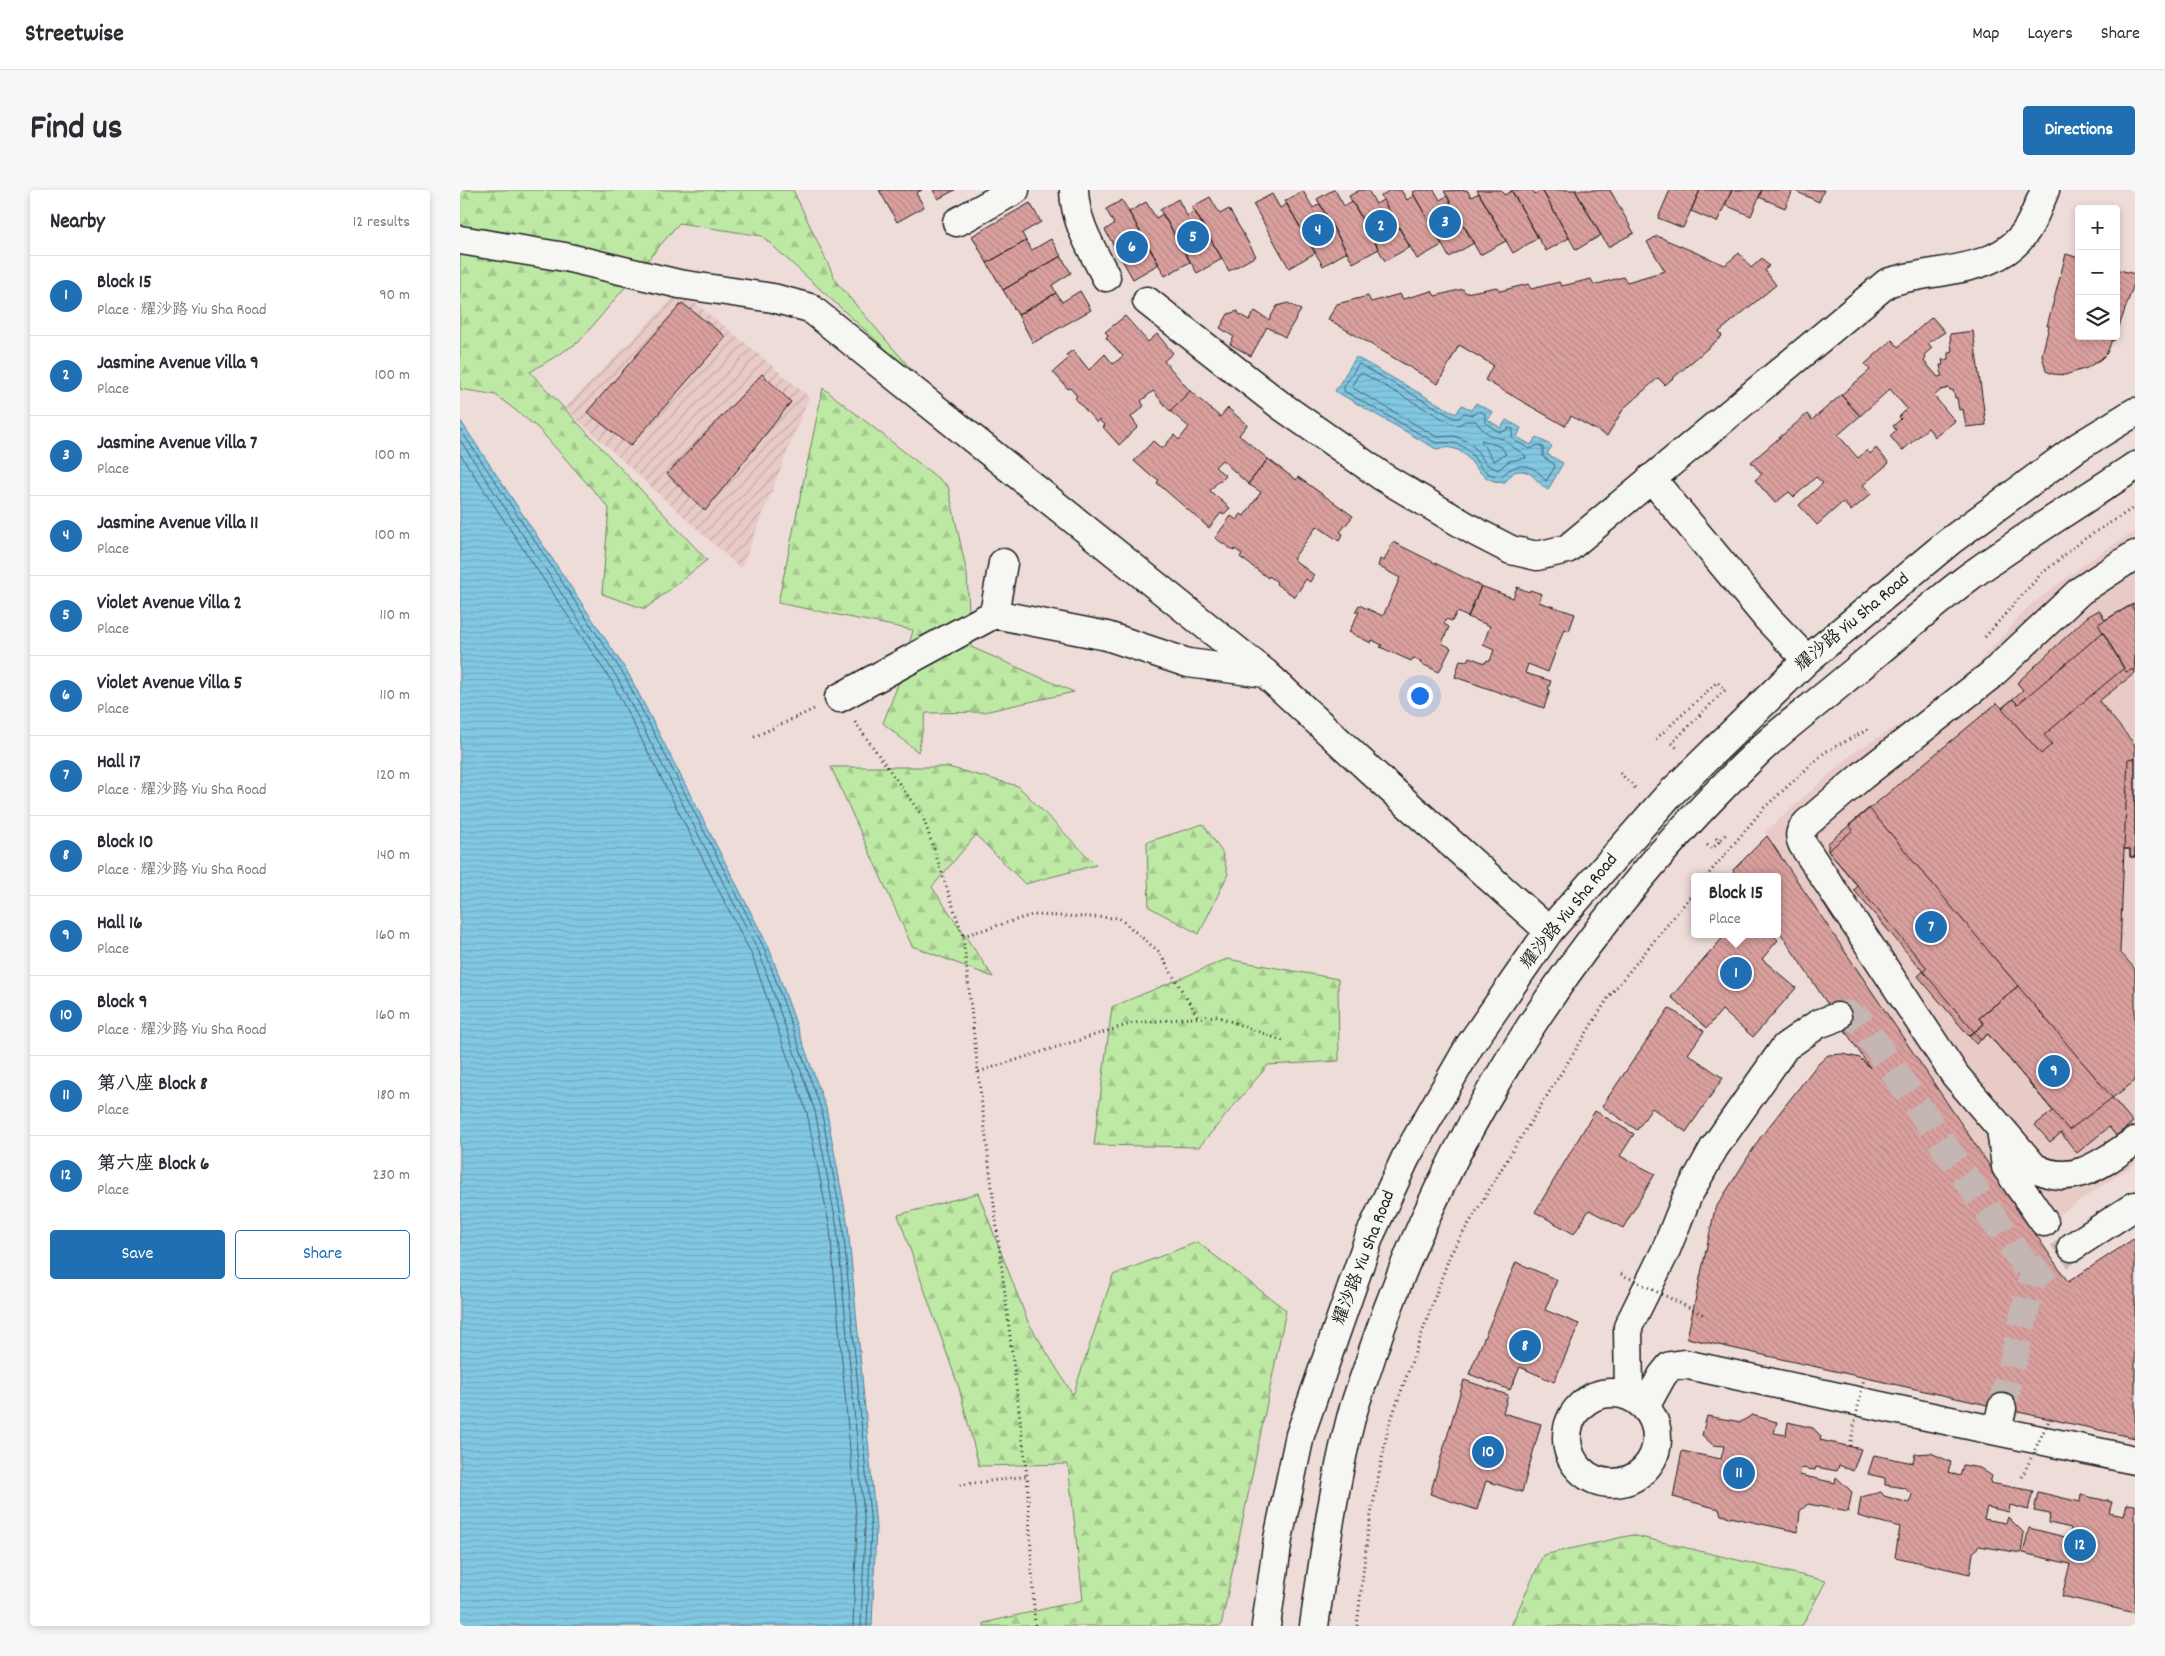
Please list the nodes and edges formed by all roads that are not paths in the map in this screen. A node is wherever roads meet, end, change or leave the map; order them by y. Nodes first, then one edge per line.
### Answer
1 (1015, 190) edge
2 (1074, 190) edge
3 (2045, 190) edge
4 (957, 222) dead end
5 (460, 240) edge
6 (1106, 277) dead end
7 (1147, 300) dead end
8 (2135, 412) edge
9 (2135, 466) edge
10 (1651, 478) junction
11 (2135, 555) edge
12 (1003, 562) dead end
13 (994, 614) junction
14 (1807, 660) junction
15 (1265, 673) junction
16 (838, 698) road end
17 (1549, 931) junction
18 (1837, 1017) tunnel mouth
19 (2001, 1129) junction
20 (2135, 1141) edge
21 (2135, 1206) edge
22 (2044, 1222) dead end
23 (2072, 1247) tunnel mouth
24 (2135, 1460) edge
25 (1266, 1626) edge
26 (1314, 1626) edge

1 - 4 street
2 - 6 street
3 - 10 street
5 - 15 street
7 - 10 street
8 - 14 street, 耀沙路 Yiu Sha Road
9 - 26 street, 耀沙路 Yiu Sha Road
10 - 14 street
11 - 19 street
12 - 13 street
13 - 15 street
13 - 16 street
14 - 17 street, 耀沙路 Yiu Sha Road
15 - 17 street
17 - 25 street, 耀沙路 Yiu Sha Road
18 - 24 street
19 - 20 street
19 - 22 street
21 - 23 street

